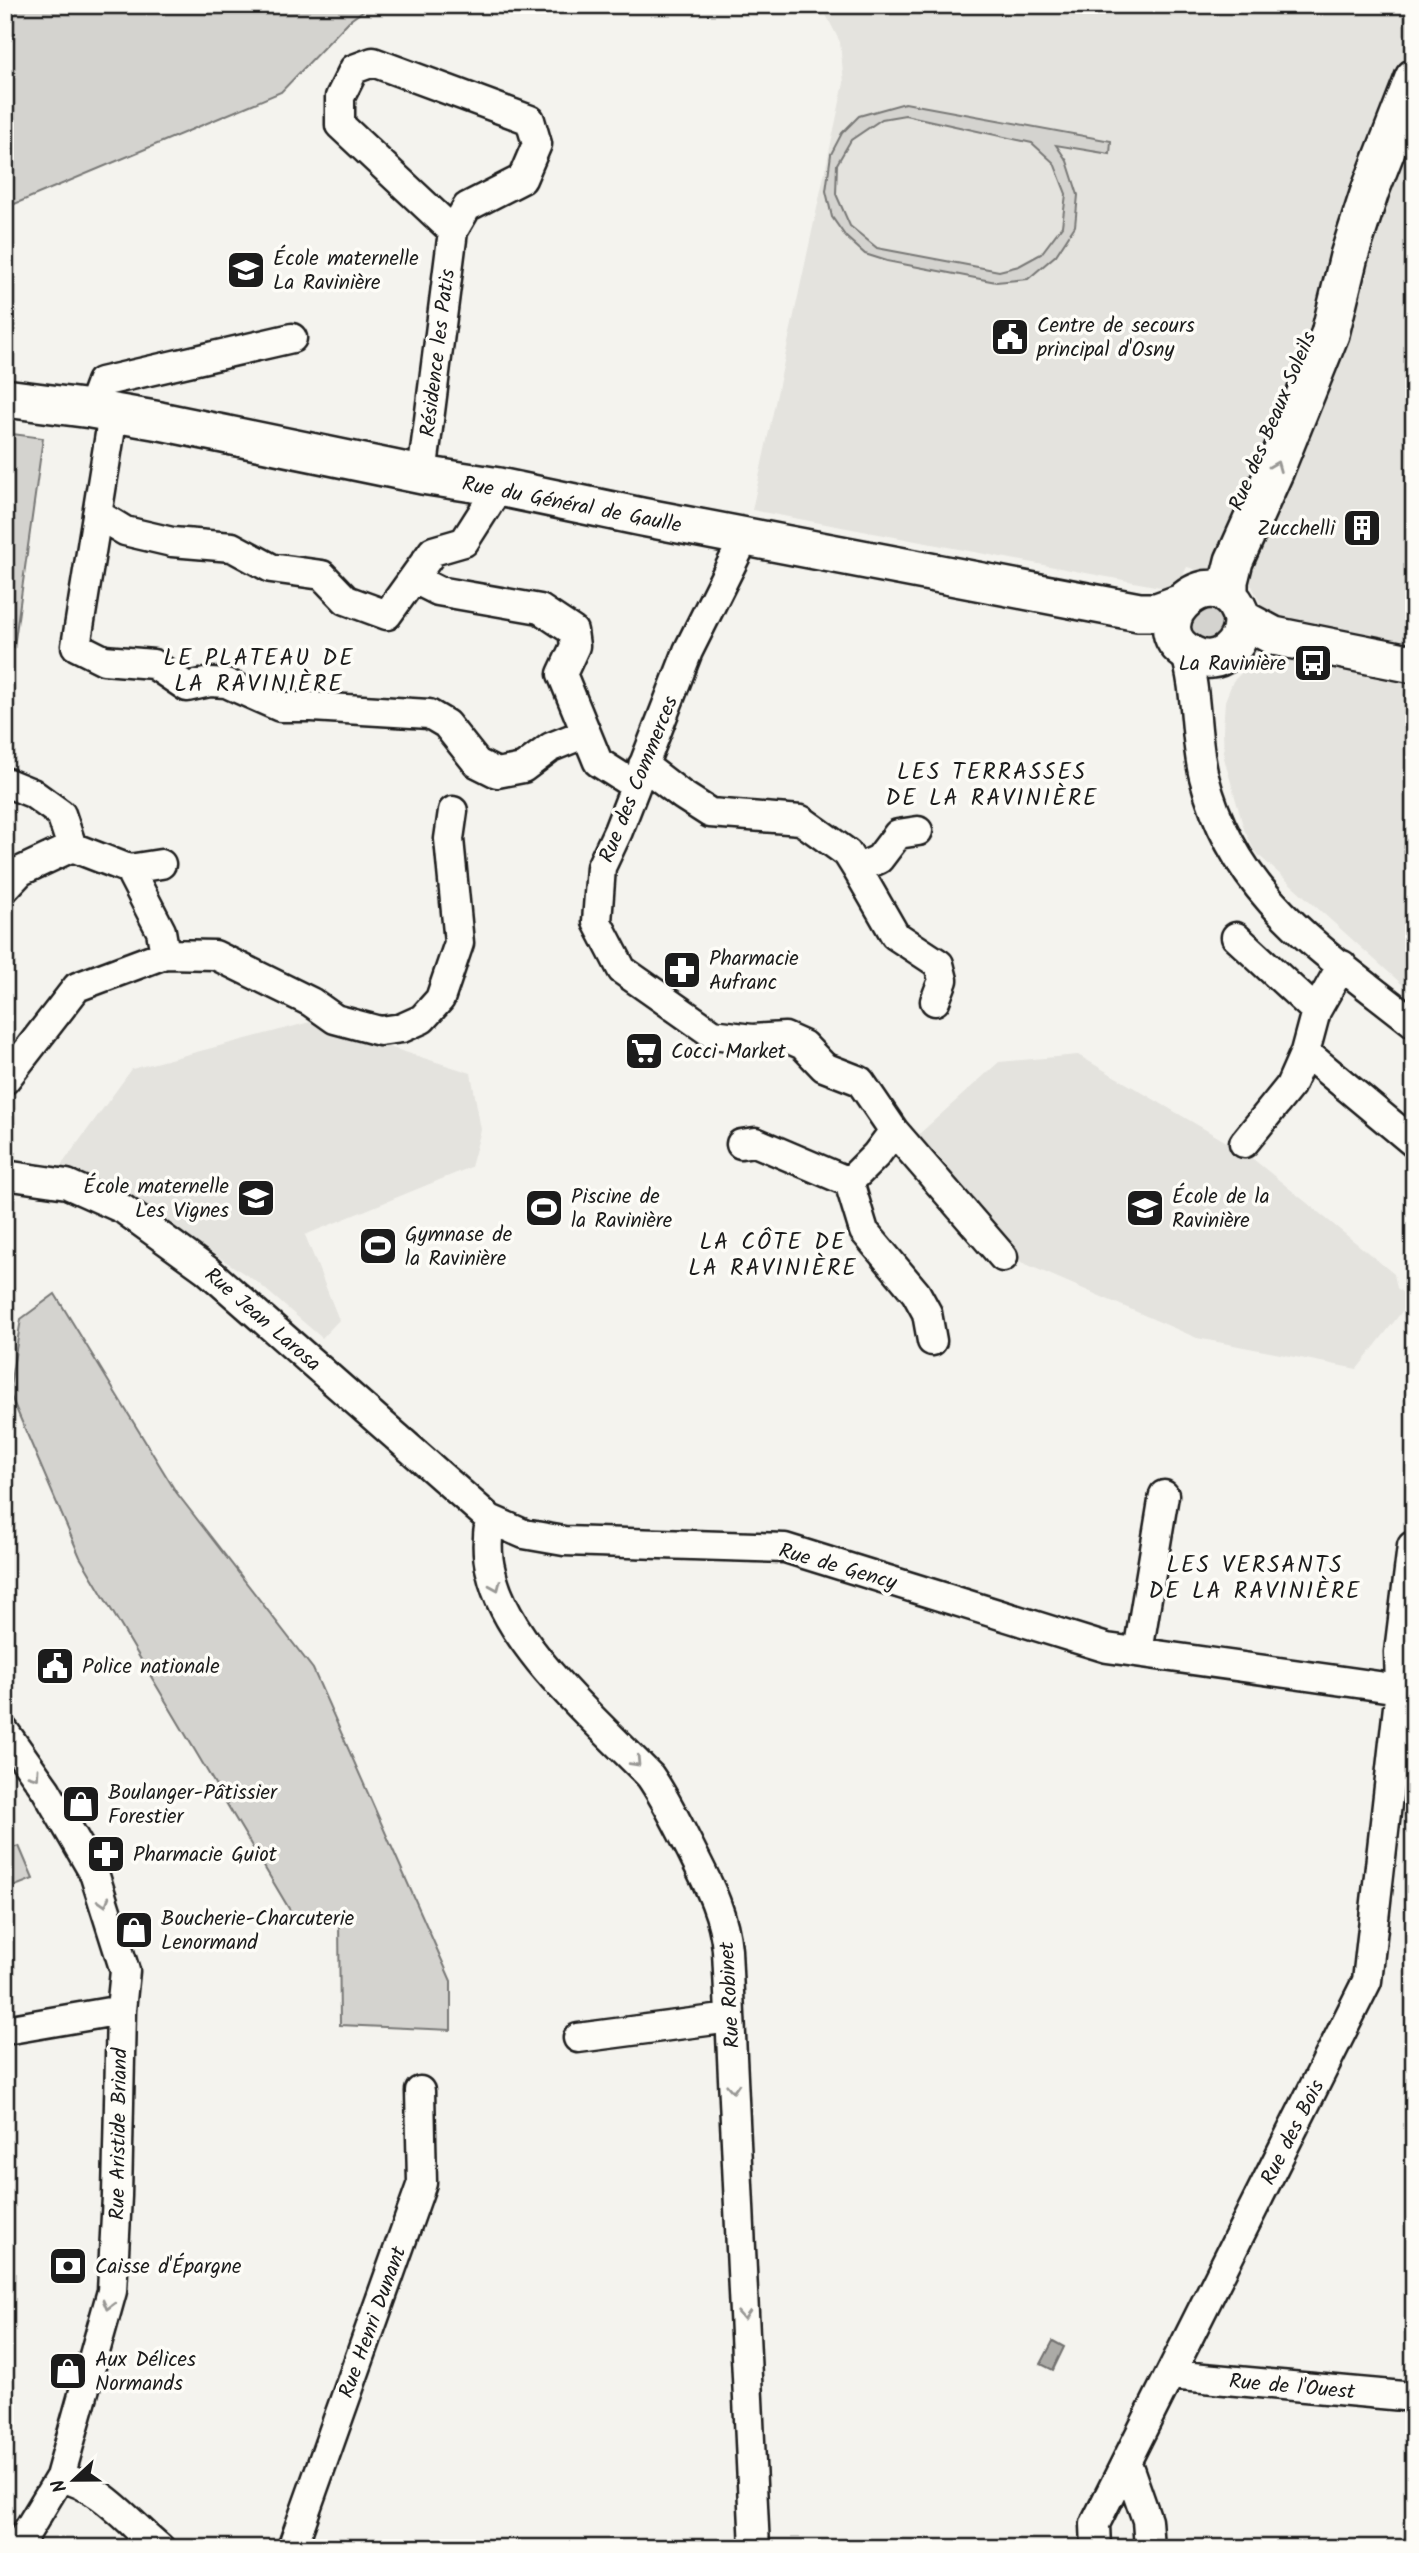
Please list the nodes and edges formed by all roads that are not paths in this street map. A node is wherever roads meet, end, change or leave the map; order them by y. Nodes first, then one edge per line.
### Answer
1 (1414, 78) edge
2 (453, 230) junction
3 (292, 338) dead end
4 (5, 398) edge
5 (101, 411) junction
6 (422, 475) junction
7 (499, 487) junction
8 (97, 514) junction
9 (745, 537) junction
10 (414, 579) junction
11 (1209, 624) junction
12 (1414, 664) edge
13 (586, 733) junction
14 (639, 775) junction
15 (5, 782) edge
16 (453, 811) dead end
17 (918, 831) dead end
18 (72, 847) junction
19 (161, 864) dead end
20 (129, 869) junction
21 (857, 869) junction
22 (5, 888) edge
23 (1236, 937) dead end
24 (165, 954) junction
25 (1342, 965) junction
26 (935, 1002) dead end
27 (1316, 1011) junction
28 (1414, 1023) edge
29 (1305, 1052) junction
30 (5, 1080) edge
31 (894, 1131) junction
32 (1244, 1143) dead end
33 (1414, 1143) edge
34 (741, 1144) dead end
35 (5, 1175) edge
36 (849, 1182) junction
37 (1003, 1257) dead end
38 (932, 1341) dead end
39 (1164, 1495) dead end
40 (490, 1519) junction
41 (1412, 1546) edge
42 (1138, 1652) junction
43 (1407, 1690) edge
44 (5, 1732) edge
45 (121, 2010) junction
46 (730, 2018) junction
47 (5, 2030) edge
48 (578, 2038) dead end
49 (420, 2091) dead end
50 (1170, 2375) junction
51 (1414, 2397) edge
52 (1127, 2463) junction
53 (60, 2477) junction
54 (17, 2548) edge
55 (160, 2548) edge
56 (292, 2548) edge
57 (755, 2548) edge
58 (1096, 2548) edge
59 (1149, 2548) edge

1 - 11 main road, Rue des Beaux Soleils
2 - 2 street
2 - 6 street, Résidence les Patis
3 - 5 street
4 - 5 main road, Rue du Général de Gaulle
5 - 6 main road, Rue du Général de Gaulle
5 - 8 street
6 - 7 main road, Rue du Général de Gaulle
7 - 9 main road, Rue du Général de Gaulle
7 - 10 street
8 - 10 street
8 - 13 street
9 - 11 main road, Rue du Général de Gaulle
9 - 14 street, Rue des Commerces
10 - 13 street
11 - 12 main road
11 - 25 street
13 - 14 street
14 - 21 street
14 - 31 street, Rue des Commerces
15 - 18 street
16 - 24 street
17 - 21 street
18 - 20 street
18 - 22 street
19 - 20 street
20 - 24 street
21 - 26 street
23 - 27 street
24 - 30 street
25 - 27 street
25 - 28 street
27 - 29 street
29 - 32 street
29 - 33 street
31 - 36 street
31 - 37 street
34 - 36 street
35 - 40 street, Rue Jean Larosa
36 - 38 street
39 - 42 street
40 - 42 street, Rue de Gency
40 -> 46 street, Rue Robinet
41 - 43 street
42 - 43 street, Rue de Gency
43 - 50 street, Rue des Bois
44 -> 45 street, Rue Aristide Briand
45 - 47 street
45 -> 53 street, Rue Aristide Briand
46 - 48 street
46 -> 57 street, Rue Robinet
49 - 56 street, Rue Henri Dunant
50 - 51 street, Rue de l'Ouest
50 - 52 street, Rue des Bois
52 - 58 street, Rue des Bois
52 - 59 street
53 - 54 street, Rue Aristide Briand
53 - 55 street

